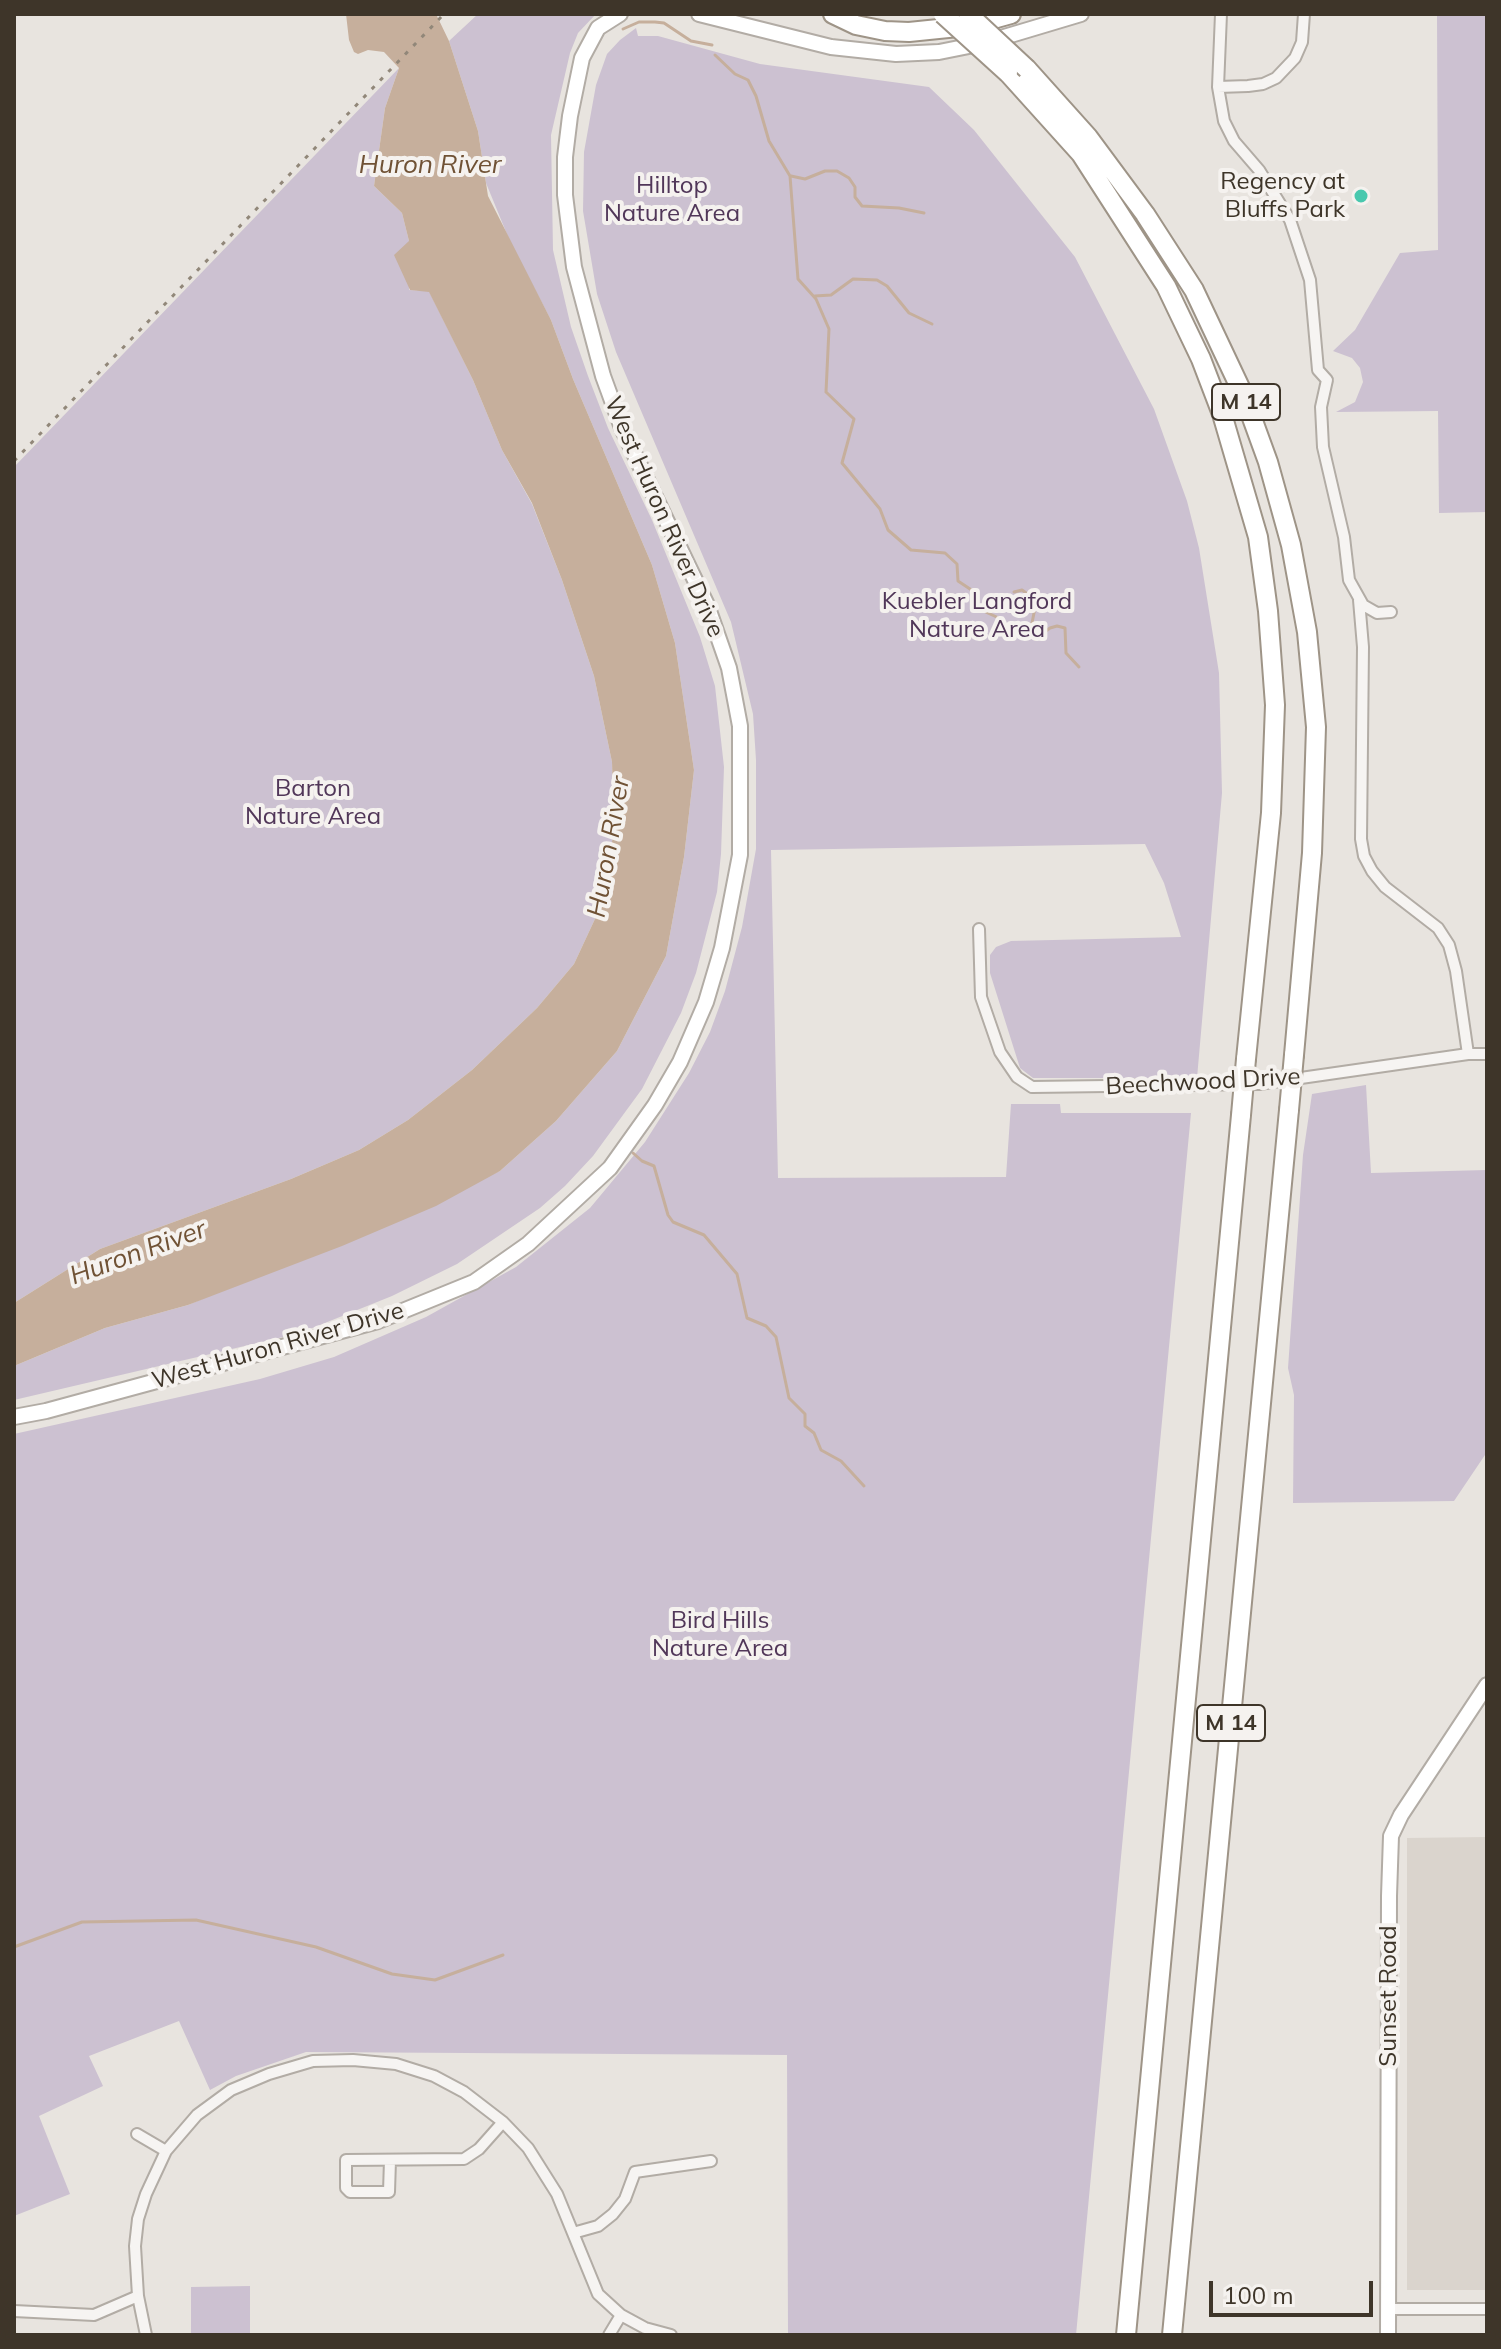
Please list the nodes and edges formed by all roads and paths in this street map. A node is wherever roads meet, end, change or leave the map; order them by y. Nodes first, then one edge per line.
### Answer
1 (620, 14) edge
2 (699, 14) edge
3 (833, 14) edge
4 (943, 14) edge
5 (968, 14) edge
6 (1011, 14) edge
7 (1081, 14) edge
8 (1221, 14) edge
9 (1304, 14) edge
10 (1218, 87) junction
11 (1359, 600) junction
12 (1391, 612) dead end
13 (979, 929) dead end
14 (1468, 1054) junction
15 (1487, 1054) edge
16 (14, 1417) edge
17 (1487, 1685) edge
18 (503, 2122) junction
19 (137, 2134) dead end
20 (166, 2151) junction
21 (390, 2160) junction
22 (711, 2161) dead end
23 (573, 2233) junction
24 (138, 2296) junction
25 (1388, 2309) junction
26 (1487, 2309) edge
27 (14, 2311) edge
28 (621, 2315) junction
29 (146, 2335) edge
30 (609, 2335) edge
31 (671, 2335) edge
32 (1126, 2335) edge
33 (1172, 2335) edge
34 (1388, 2335) edge

1 - 16 street, West Huron River Drive
2 - 7 street
3 - 6 highway
4 - 32 highway, M 14, bridge
5 - 33 highway, M 14, bridge
8 - 10 street
9 - 10 street
10 - 11 street
11 - 12 street
11 - 14 street
13 - 14 street, Beechwood Drive
14 - 15 street, Beechwood Drive
17 - 25 street, Sunset Road
18 - 20 street
18 - 21 street
18 - 23 street
19 - 20 street
20 - 24 street
21 - 21 street
22 - 23 street
23 - 28 street
24 - 27 street
24 - 29 street
25 - 26 street
25 - 34 street, Sunset Road
28 - 30 street
28 - 31 street

